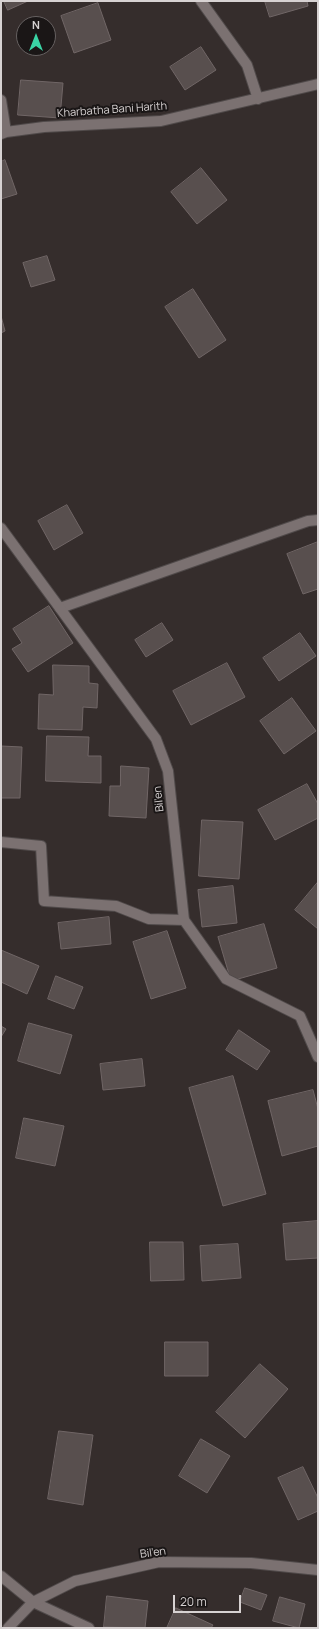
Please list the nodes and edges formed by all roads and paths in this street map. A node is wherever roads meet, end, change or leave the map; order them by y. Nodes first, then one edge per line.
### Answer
1 (201, 1) edge
2 (318, 84) edge
3 (258, 98) junction
4 (1, 100) edge
5 (3, 133) edge
6 (318, 520) edge
7 (1, 528) edge
8 (60, 608) junction
9 (1, 842) edge
10 (184, 920) junction
11 (318, 1057) edge
12 (318, 1570) edge
13 (1, 1576) edge
14 (33, 1602) junction
15 (8, 1628) edge
16 (89, 1628) edge

1 - 3 street
2 - 3 street, Kharbatha Bani Harith
3 - 5 street, Kharbatha Bani Harith
4 - 5 street
6 - 8 street
7 - 8 street, Bil'en
8 - 10 street, Bil'en
9 - 10 street
10 - 11 street, Bil'en
12 - 14 street, Bil'en
13 - 14 street
14 - 15 street, Bil'en
14 - 16 street

